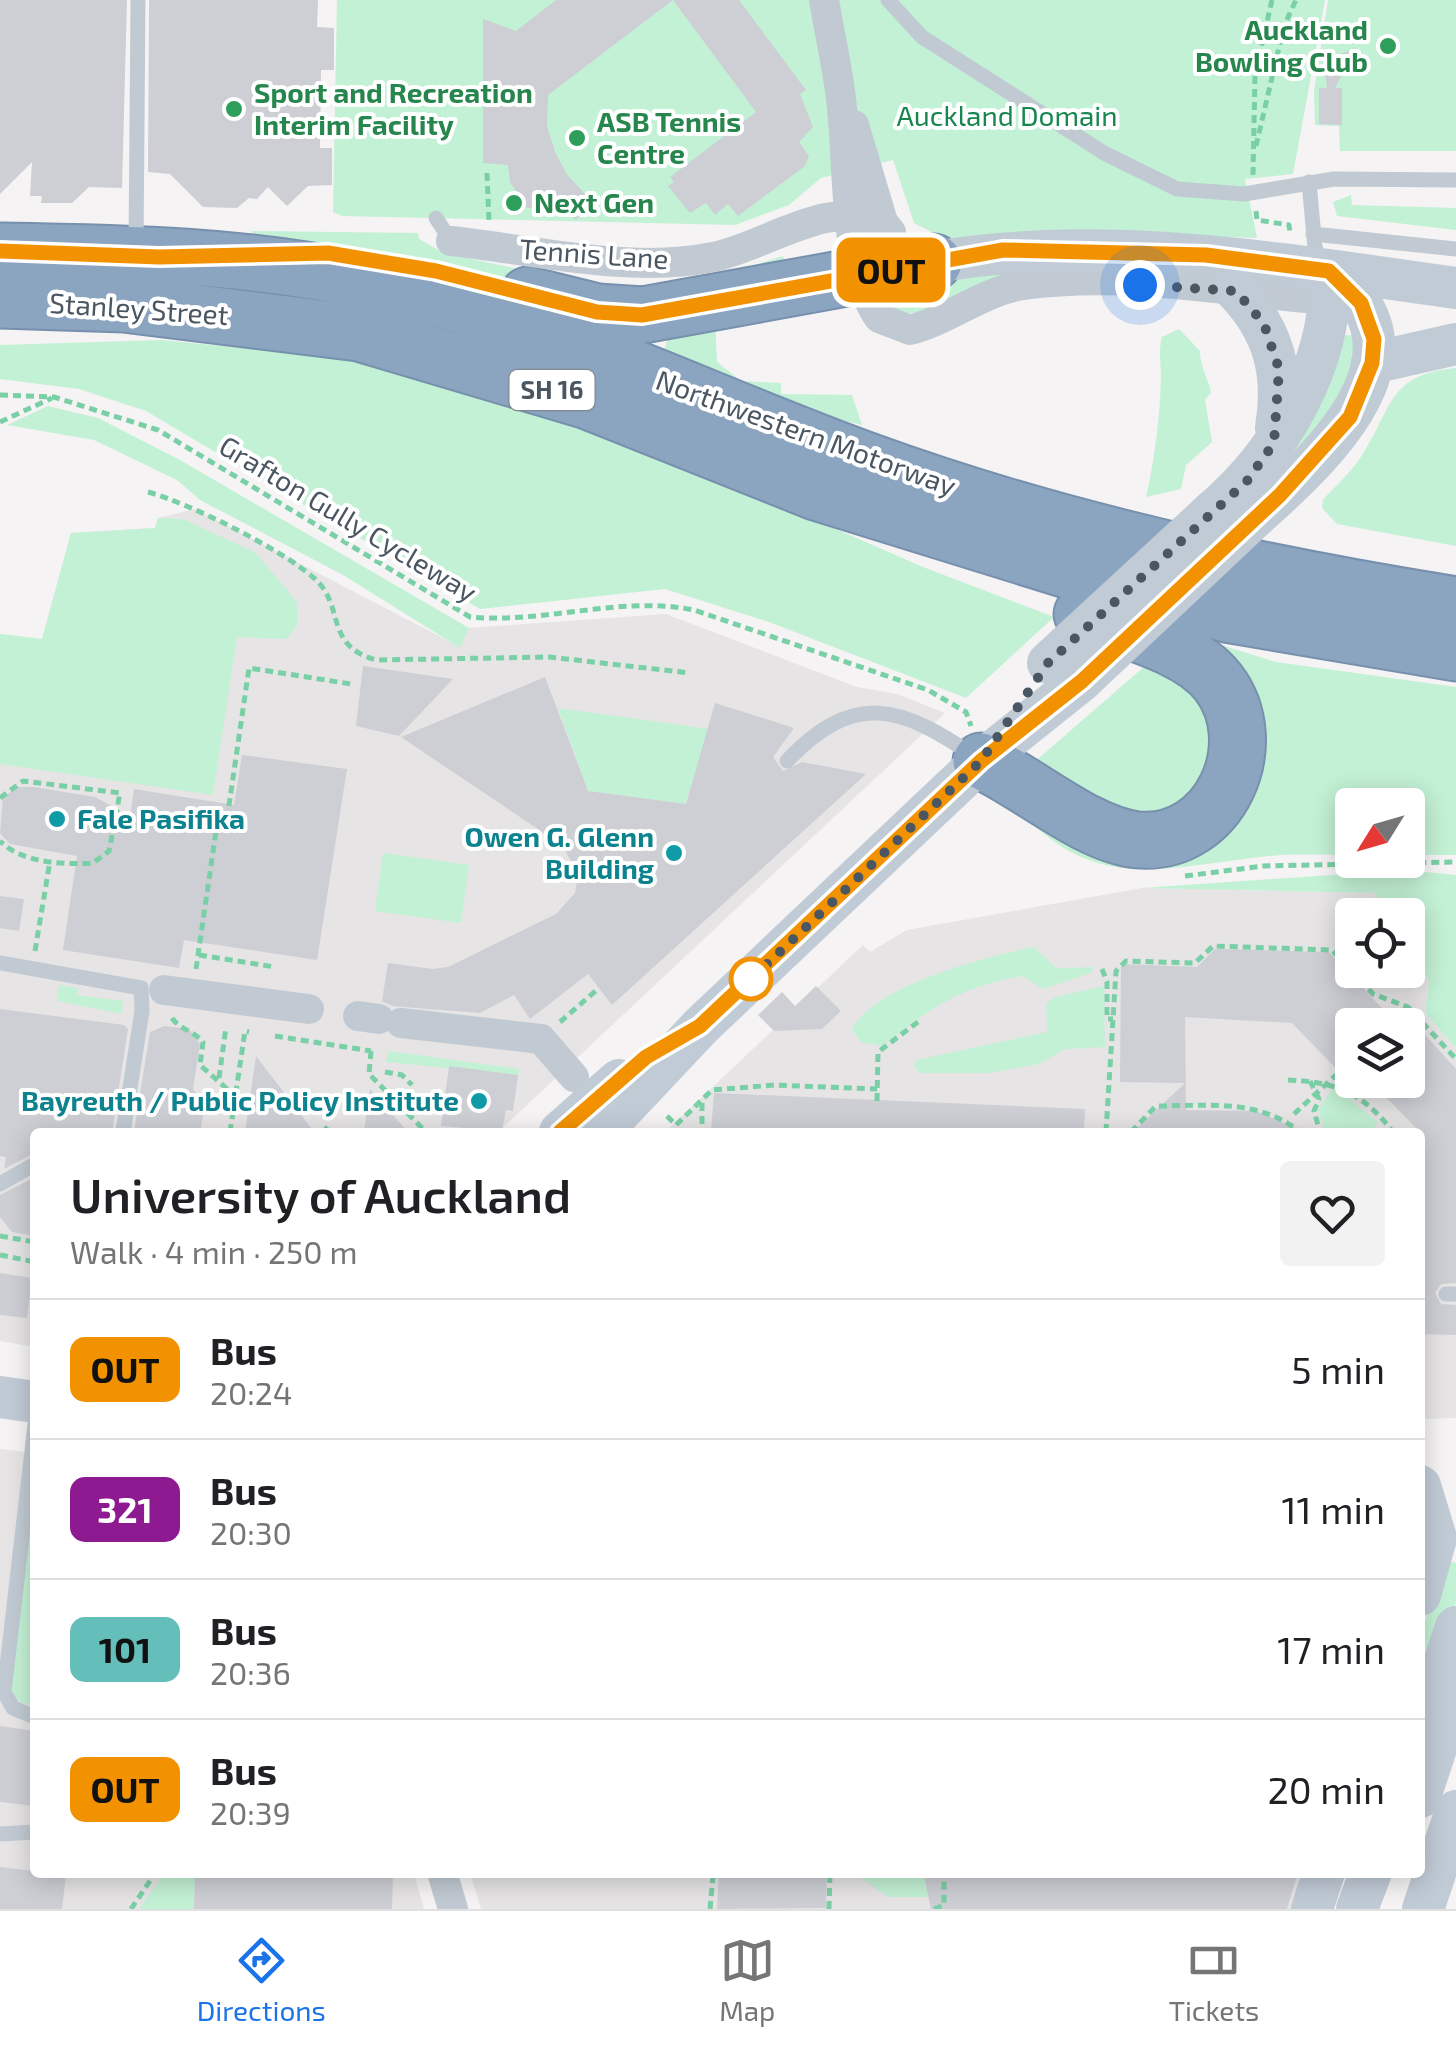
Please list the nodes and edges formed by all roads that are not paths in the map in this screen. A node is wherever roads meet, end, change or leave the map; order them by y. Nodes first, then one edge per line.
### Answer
1 (138, 0) edge
2 (824, 0) edge
3 (888, 0) edge
4 (841, 94) junction
5 (1456, 180) edge
6 (1308, 182) junction
7 (874, 190) junction
8 (850, 214) junction
9 (883, 222) junction
10 (444, 230) dead end
11 (1456, 249) edge
12 (0, 251) edge
13 (147, 256) junction
14 (934, 262) junction
15 (862, 275) junction
16 (1333, 277) junction
17 (1456, 288) edge
18 (1236, 291) junction
19 (0, 300) edge
20 (1456, 318) edge
21 (278, 320) junction
22 (0, 330) edge
23 (1456, 344) edge
24 (1372, 363) junction
25 (1274, 443) junction
26 (816, 492) junction
27 (1233, 515) junction
28 (1456, 604) edge
29 (1456, 654) edge
30 (974, 736) junction
31 (786, 761) dead end
32 (0, 964) edge
33 (164, 990) junction
34 (309, 1010) dead end
35 (378, 1019) road end
36 (700, 1026) junction
37 (574, 1077) dead end
38 (124, 1128) edge
39 (565, 1128) edge
40 (605, 1128) edge
41 (30, 1167) edge
42 (0, 1184) edge
43 (0, 1397) edge
44 (30, 1401) edge
45 (30, 1467) edge
46 (1425, 1471) edge
47 (1456, 1473) edge
48 (1425, 1502) edge
49 (1425, 1577) edge
50 (1456, 1627) edge
51 (1456, 1687) edge
52 (30, 1715) edge
53 (1425, 1719) edge
54 (1425, 1781) edge
55 (1456, 1811) edge
56 (30, 1832) edge
57 (0, 1834) edge
58 (444, 1878) edge
59 (1322, 1878) edge
60 (1369, 1878) edge
61 (1394, 1878) edge
62 (453, 1909) edge
63 (1312, 1909) edge
64 (1357, 1909) edge
65 (1384, 1909) edge
66 (1423, 1909) edge

1 - 13 lane
2 - 4 street
3 - 6 lane
4 - 7 street
4 - 8 street
5 - 6 lane
6 - 16 lane
7 - 8 street
7 - 9 street
8 - 9 street, Tennis Lane
8 - 10 street, Tennis Lane
8 - 15 street
9 - 14 street
11 - 16 lane
12 - 13 highway, Stanley Street / SH 16
13 - 15 highway
13 - 28 highway, Northwestern Motorway / SH 16
14 - 15 highway
14 - 16 main road
15 - 18 street
16 - 17 main road
16 - 18 street
16 - 20 main road
16 - 24 main road
16 - 25 main road
18 - 25 main road
19 - 21 highway, Stanley Street / SH 16
21 - 22 highway
21 - 26 highway, Northwestern Motorway / SH 16
23 - 24 main road
24 - 27 main road
25 - 27 main road
26 - 29 highway, Northwestern Motorway / SH 16
26 - 30 highway
27 - 30 main road, bridge
30 - 31 lane
30 - 36 main road
32 - 33 lane
33 - 34 street
33 - 38 lane
35 - 37 street
36 - 39 main road
36 - 40 main road
41 - 42 lane
43 - 44 main road
45 - 52 lane
46 - 47 main road
48 - 49 main road
50 - 53 main road
51 - 54 main road
55 - 66 main road
56 - 57 lane
58 - 62 street
59 - 63 main road
60 - 64 main road
61 - 65 main road

